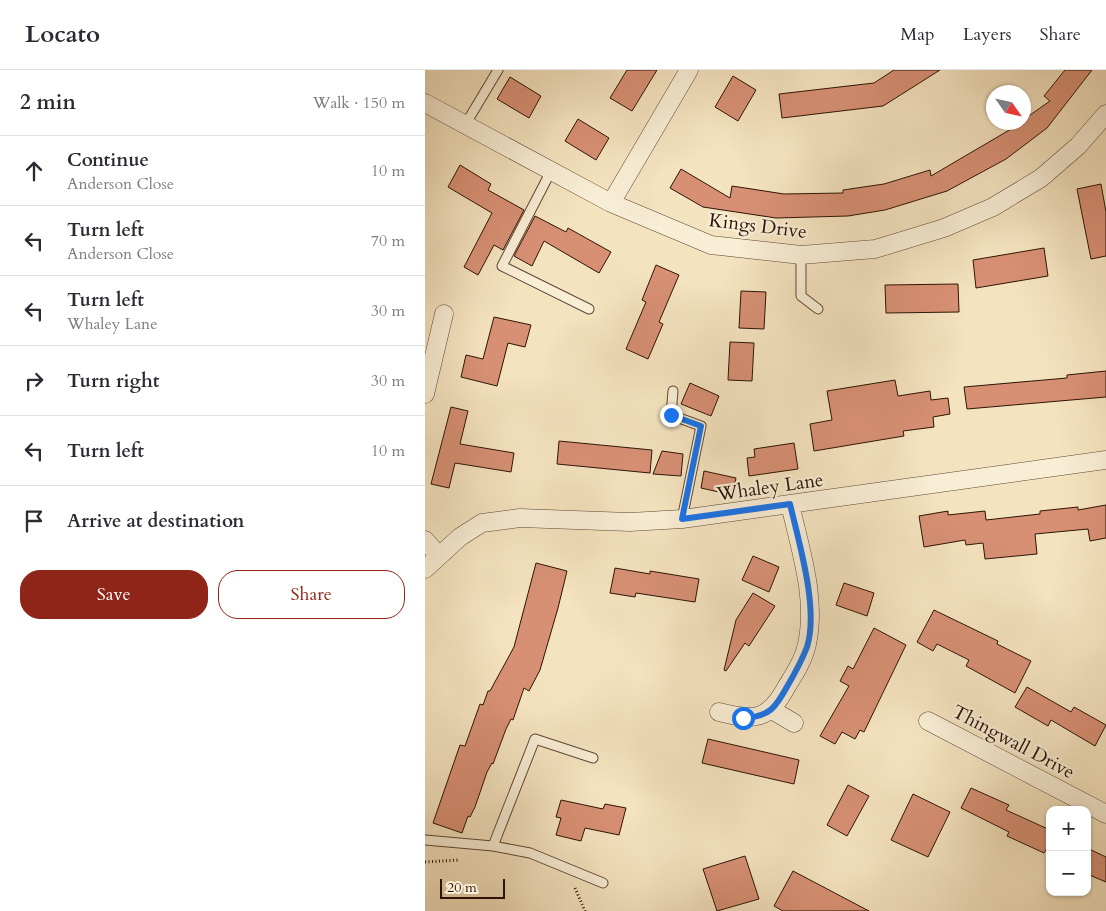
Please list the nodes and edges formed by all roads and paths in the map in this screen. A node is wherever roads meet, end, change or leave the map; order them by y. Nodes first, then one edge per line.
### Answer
1 (498, 70) edge
2 (689, 70) edge
3 (425, 103) edge
4 (1106, 114) edge
5 (465, 125) junction
6 (551, 171) junction
7 (611, 203) junction
8 (801, 255) junction
9 (589, 309) dead end
10 (818, 309) dead end
11 (444, 314) dead end
12 (673, 391) dead end
13 (425, 394) edge
14 (1106, 460) edge
15 (790, 504) junction
16 (682, 519) junction
17 (425, 540) edge
18 (439, 556) junction
19 (425, 569) edge
20 (772, 710) junction
21 (719, 712) dead end
22 (928, 721) dead end
23 (794, 723) dead end
24 (593, 758) dead end
25 (1106, 814) edge
26 (425, 840) edge
27 (493, 846) junction
28 (463, 860) dead end
29 (425, 862) edge
30 (603, 883) dead end
31 (573, 885) dead end
32 (585, 911) edge

1 - 5 lane
2 - 7 street
3 - 5 street, Kings Drive
4 - 8 street, Kings Drive
5 - 6 street, Kings Drive
6 - 7 street, Kings Drive
6 - 9 lane
7 - 8 street, Kings Drive
8 - 10 lane
11 - 13 street
12 - 16 lane
14 - 15 street, Whaley Lane
15 - 16 street, Whaley Lane
15 - 20 street
16 - 18 street, Whaley Lane
17 - 18 street
18 - 19 street, Whaley Lane
20 - 21 street
20 - 23 street
22 - 25 street, Thingwall Drive
24 - 27 lane
26 - 27 lane
27 - 30 lane
28 - 29 path
31 - 32 path

